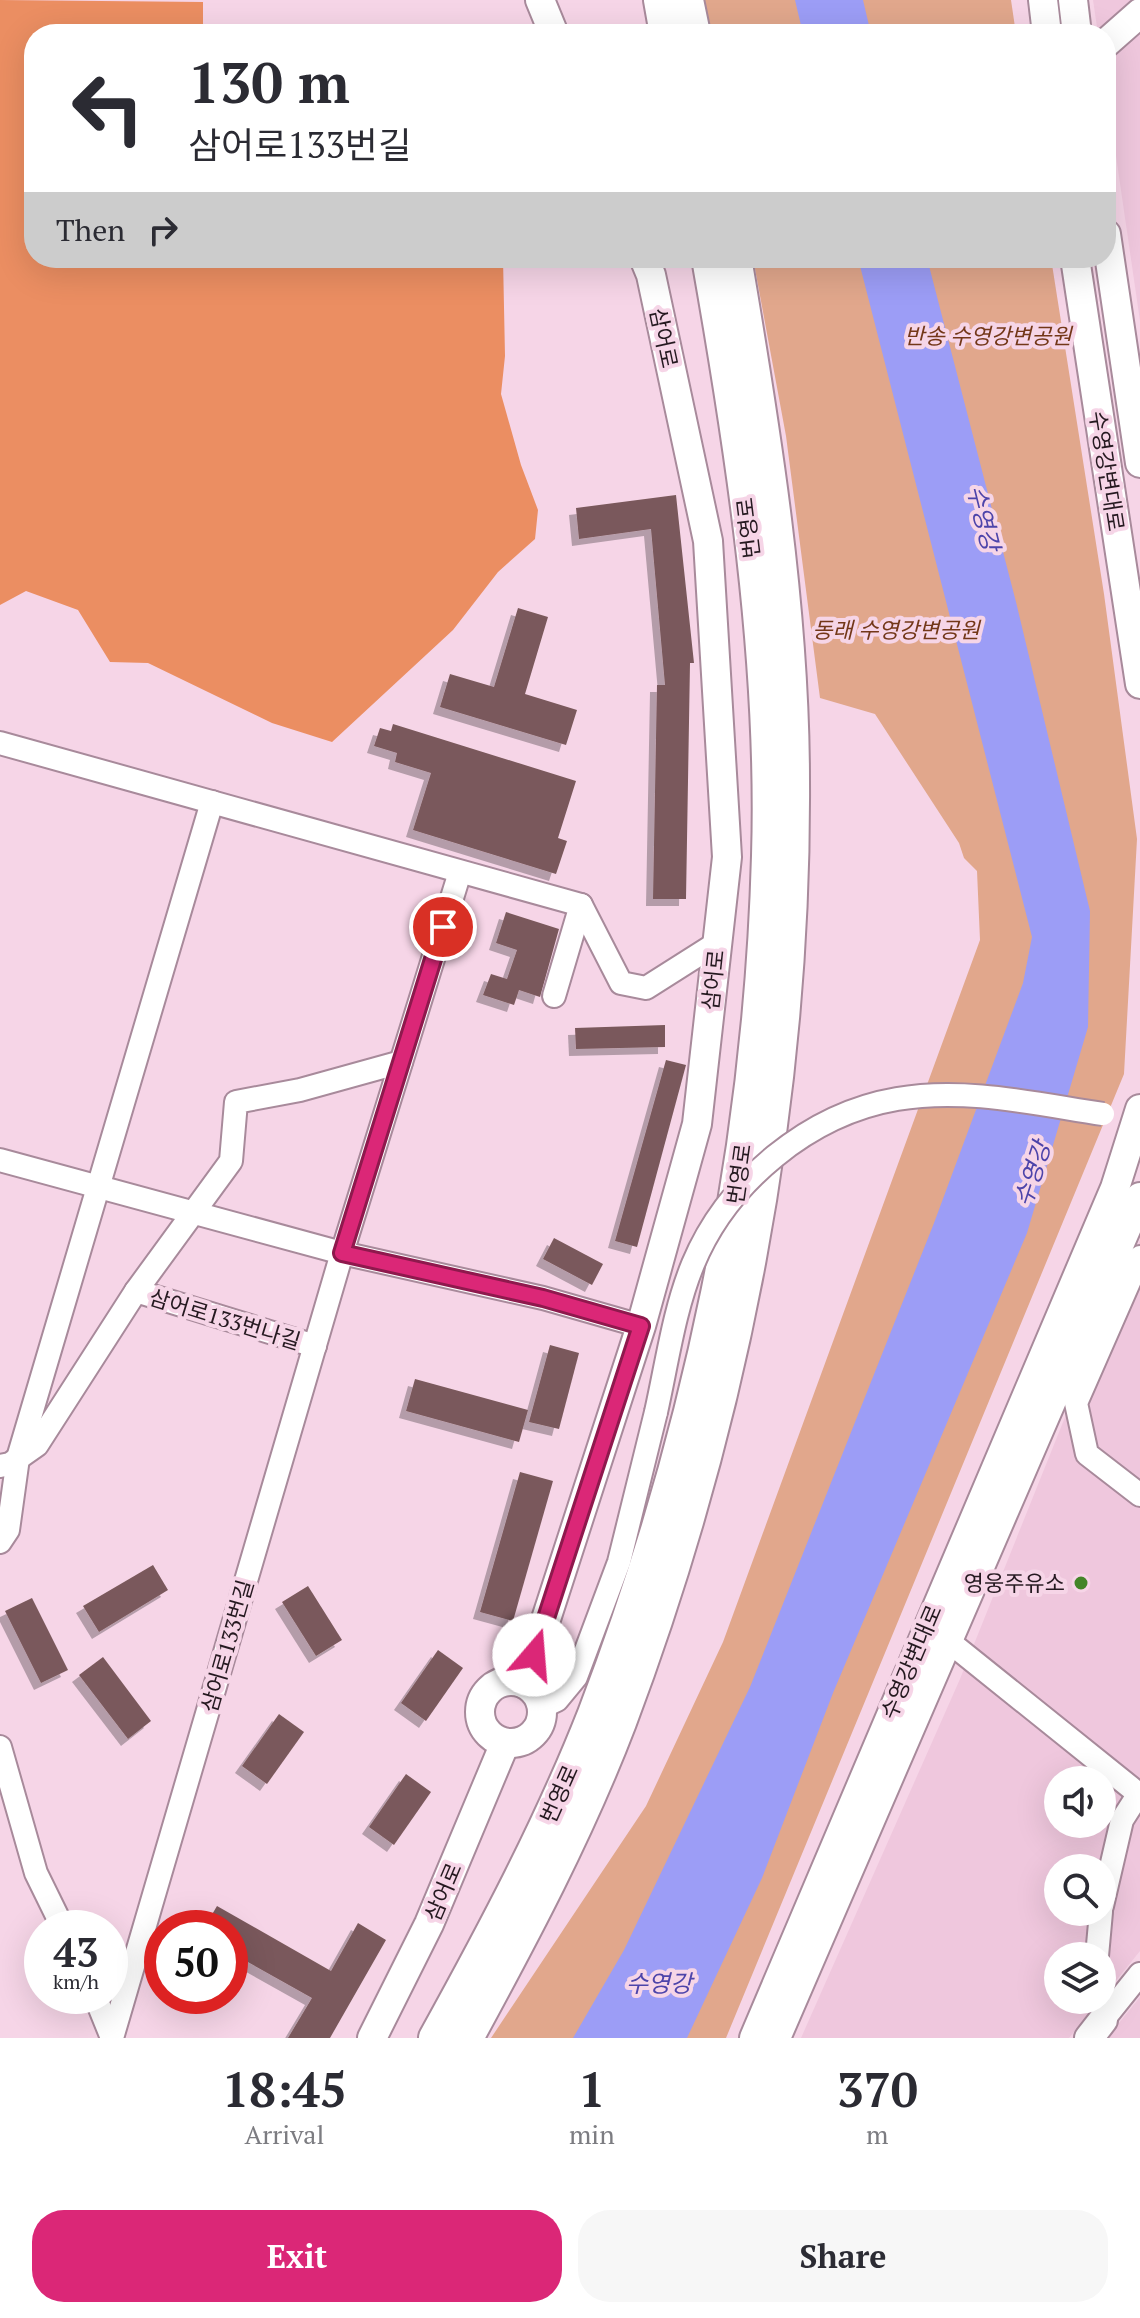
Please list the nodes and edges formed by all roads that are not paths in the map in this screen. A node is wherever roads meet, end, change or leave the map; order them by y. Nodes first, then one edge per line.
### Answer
1 (540, 0) edge
2 (660, 0) edge
3 (687, 0) edge
4 (1043, 0) edge
5 (1073, 0) edge
6 (1140, 13) edge
7 (550, 24) edge
8 (664, 24) edge
9 (692, 24) edge
10 (1046, 24) edge
11 (1076, 24) edge
12 (1116, 34) edge
13 (648, 268) edge
14 (710, 268) edge
15 (737, 268) edge
16 (1077, 268) edge
17 (1111, 268) edge
18 (1140, 463) edge
19 (1140, 684) edge
20 (0, 743) edge
21 (212, 802) junction
22 (460, 872) junction
23 (581, 905) junction
24 (717, 943) junction
25 (554, 996) dead end
26 (401, 1062) junction
27 (1139, 1116) edge
28 (0, 1160) edge
29 (99, 1187) junction
30 (1140, 1197) edge
31 (194, 1213) junction
32 (342, 1253) junction
33 (1140, 1257) edge
34 (136, 1291) junction
35 (641, 1326) junction
36 (315, 1346) junction
37 (9, 1462) edge
38 (1140, 1495) edge
39 (0, 1542) edge
40 (947, 1640) junction
41 (525, 1684) junction
42 (542, 1707) junction
43 (505, 1743) junction
44 (0, 1747) edge
45 (1139, 1793) edge
46 (1114, 1854) edge
47 (54, 1910) edge
48 (1140, 1974) edge
49 (102, 2014) edge
50 (1097, 2019) edge
51 (112, 2038) edge
52 (372, 2038) edge
53 (435, 2038) edge
54 (467, 2038) edge
55 (754, 2038) edge
56 (776, 2038) edge

1 - 7 main road
2 - 8 highway
3 - 9 highway
4 - 10 main road
5 - 11 main road
6 - 12 main road
13 - 24 main road, 삼어로
14 - 53 highway, 번영로
15 - 54 highway, 번영로
16 - 19 main road, 수영강변대로
17 - 18 main road, 수영강변대로
20 - 21 street
21 - 22 street
21 - 29 street
22 - 23 street
22 - 26 street, 삼어로133번길
23 - 24 street
23 - 25 street
24 - 35 main road, 삼어로
26 - 31 street
26 - 32 street, 삼어로133번길
27 - 42 street, bridge
27 - 55 main road, 수영강변대로
28 - 29 street
29 - 31 street
29 - 37 street
30 - 40 main road, 수영강변대로
31 - 32 street
31 - 34 street
32 - 35 street
32 - 36 street, 삼어로133번길
33 - 38 street
34 - 36 street, 삼어로133번나길
34 - 37 street
35 - 41 main road, 삼어로
36 - 51 street, 삼어로133번길
37 - 39 street
40 - 45 street
40 - 56 main road, 수영강변대로
41 - 42 main road
41 - 43 main road
42 - 43 main road
43 - 52 main road, 삼어로
44 - 47 street
45 - 46 street
48 - 50 street
49 - 51 street

